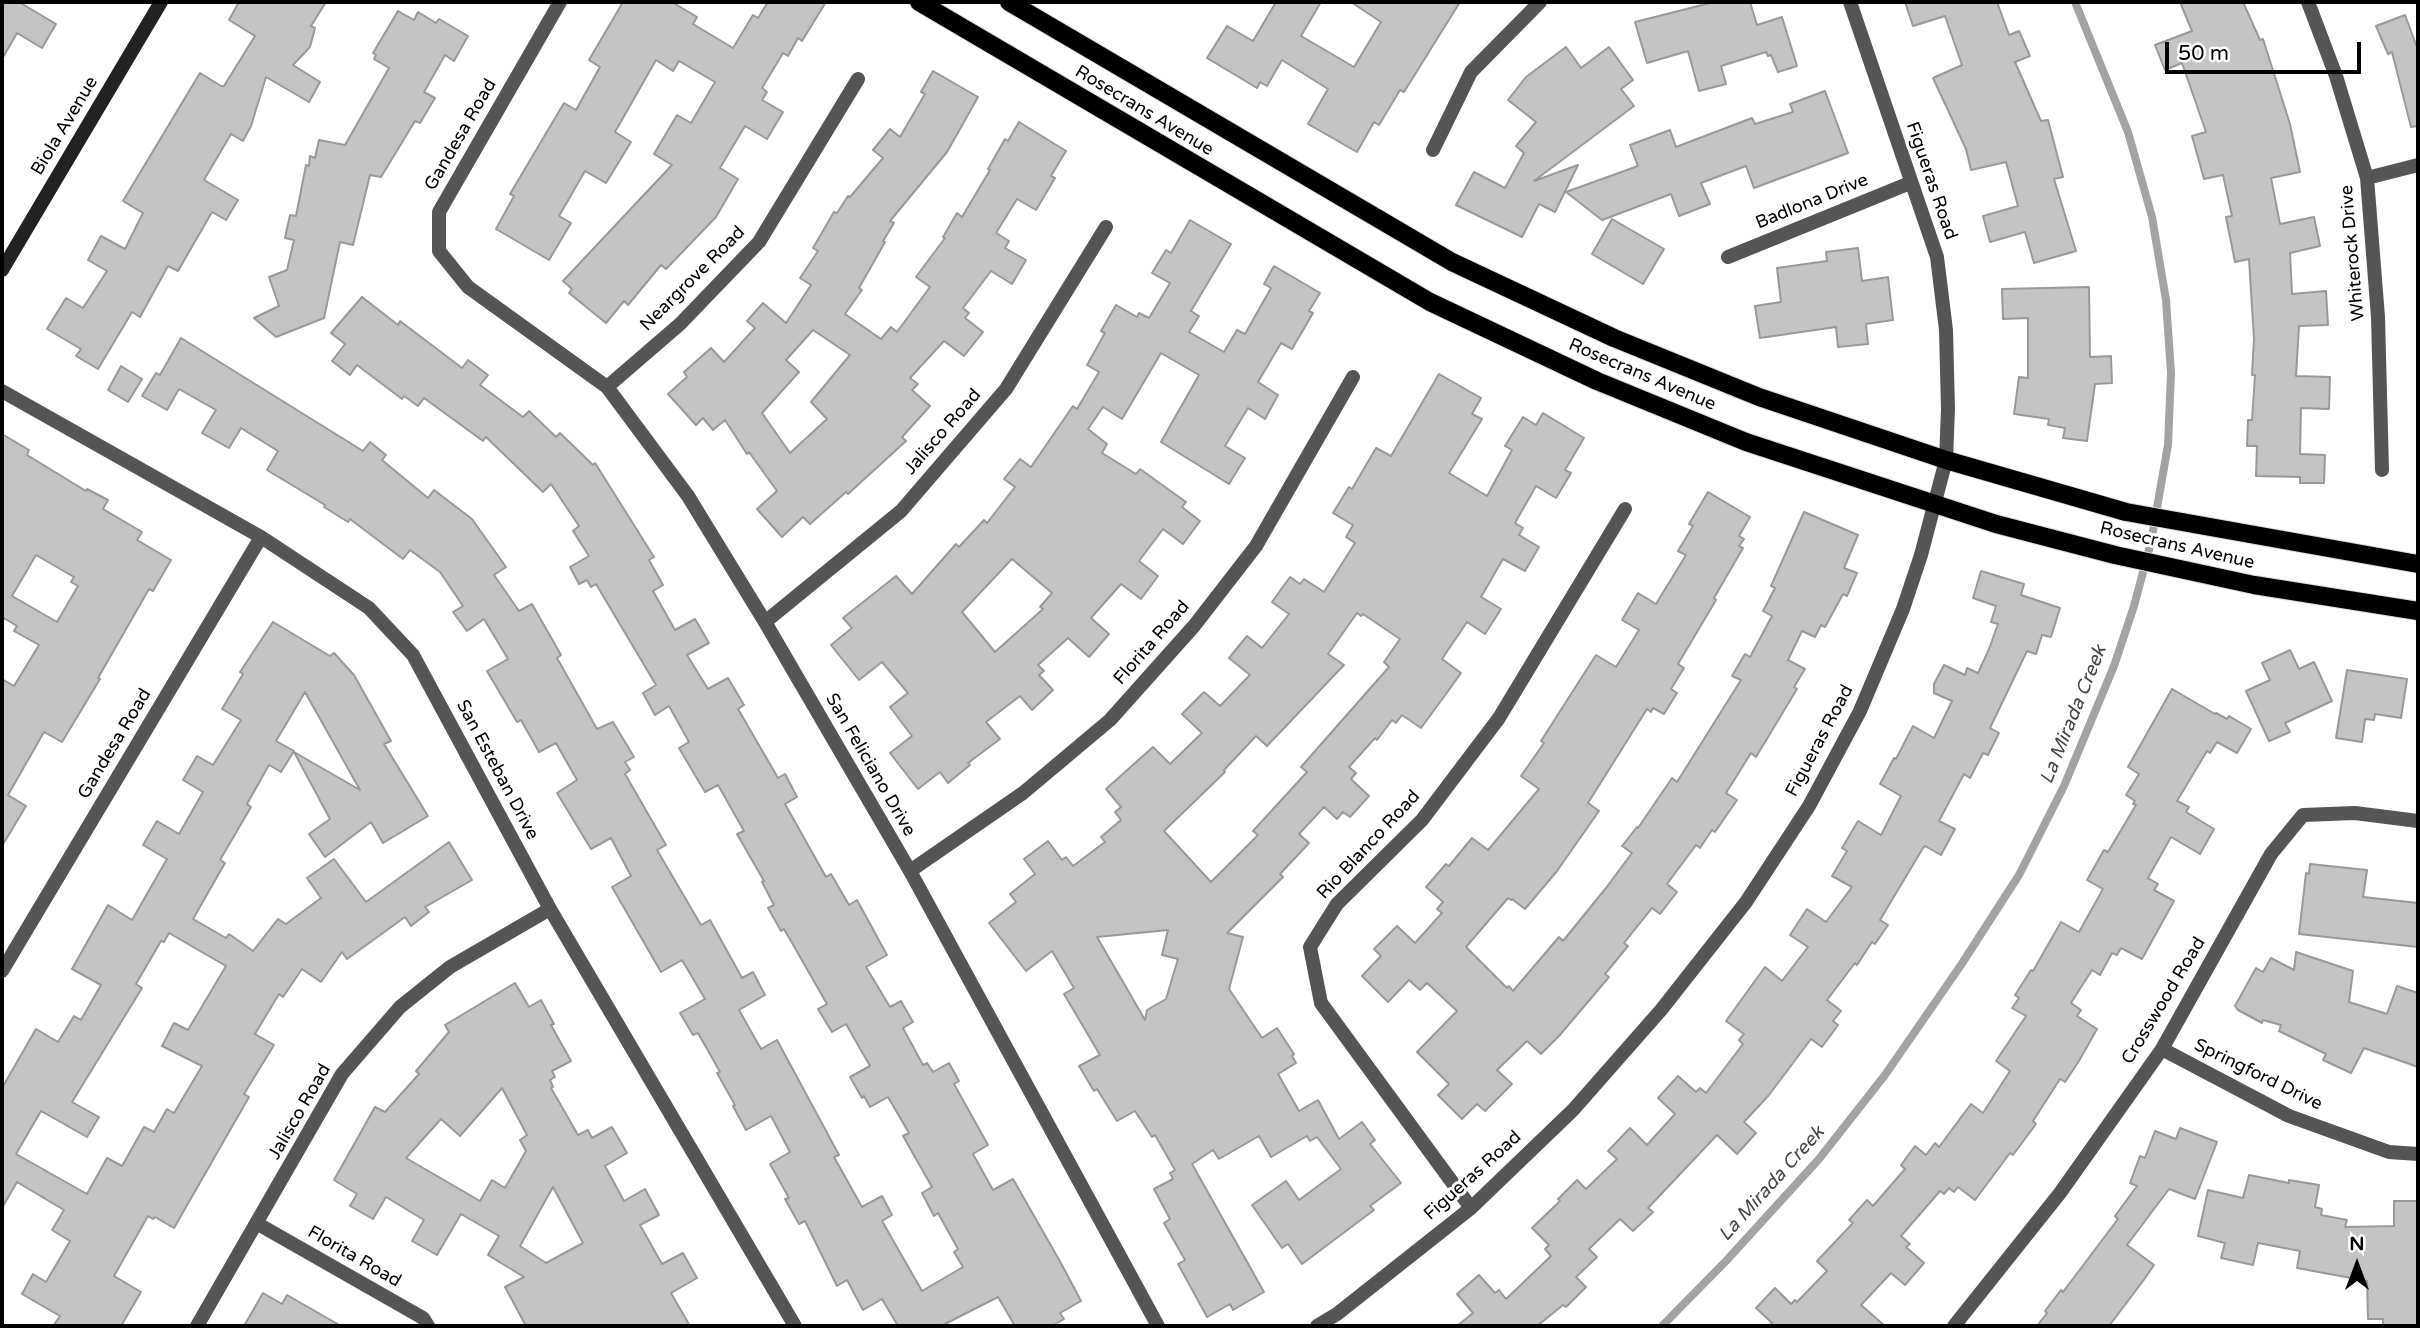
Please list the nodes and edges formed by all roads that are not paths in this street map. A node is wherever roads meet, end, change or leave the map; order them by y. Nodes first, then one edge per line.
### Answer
1 (161, 2) edge
2 (560, 2) edge
3 (919, 2) edge
4 (1009, 2) edge
5 (1540, 2) edge
6 (1850, 2) edge
7 (2308, 2) edge
8 (858, 79) dead end
9 (1433, 150) dead end
10 (2418, 165) edge
11 (2367, 178) junction
12 (1910, 183) junction
13 (1106, 227) dead end
14 (1728, 257) dead end
15 (2, 270) edge
16 (468, 288) joint
17 (1353, 377) dead end
18 (607, 387) junction
19 (2, 391) edge
20 (1946, 460) junction
21 (2382, 470) dead end
22 (1934, 504) junction
23 (1625, 509) dead end
24 (261, 537) junction
25 (2418, 564) edge
26 (2418, 611) edge
27 (765, 622) junction
28 (2418, 821) edge
29 (910, 871) junction
30 (550, 909) junction
31 (2, 971) edge
32 (2162, 1049) junction
33 (2418, 1154) edge
34 (1471, 1208) junction
35 (258, 1224) junction
36 (197, 1326) edge
37 (428, 1326) edge
38 (795, 1326) edge
39 (1158, 1326) edge
40 (1317, 1326) edge
41 (1954, 1326) edge

1 - 15 street, Biola Avenue
2 - 16 street, Gandesa Road
3 - 22 main road, Rosecrans Avenue
4 - 20 main road, Rosecrans Avenue
5 - 9 street
6 - 12 street, Figueras Road
7 - 11 street, Whiterock Drive
8 - 18 street, Neargrove Road
10 - 11 street
11 - 21 street, Whiterock Drive
12 - 14 street, Badlona Drive
12 - 20 street, Figueras Road
13 - 27 street, Jalisco Road
16 - 18 street, San Feliciano Drive
17 - 29 street, Florita Road
18 - 27 street, San Feliciano Drive
19 - 24 street, San Esteban Drive
20 - 22 street, Figueras Road
20 - 25 main road, Rosecrans Avenue
22 - 26 main road, Rosecrans Avenue
22 - 34 street, Figueras Road
23 - 34 street, Rio Blanco Road
24 - 30 street, San Esteban Drive
24 - 31 street, Gandesa Road
27 - 29 street, San Feliciano Drive
28 - 32 street, Crosswood Road
29 - 39 street, San Feliciano Drive
30 - 35 street, Jalisco Road
30 - 38 street, San Esteban Drive
32 - 33 street, Springford Drive
32 - 41 street, Crosswood Road
34 - 40 street, Figueras Road
35 - 36 street, Jalisco Road
35 - 37 street, Florita Road

